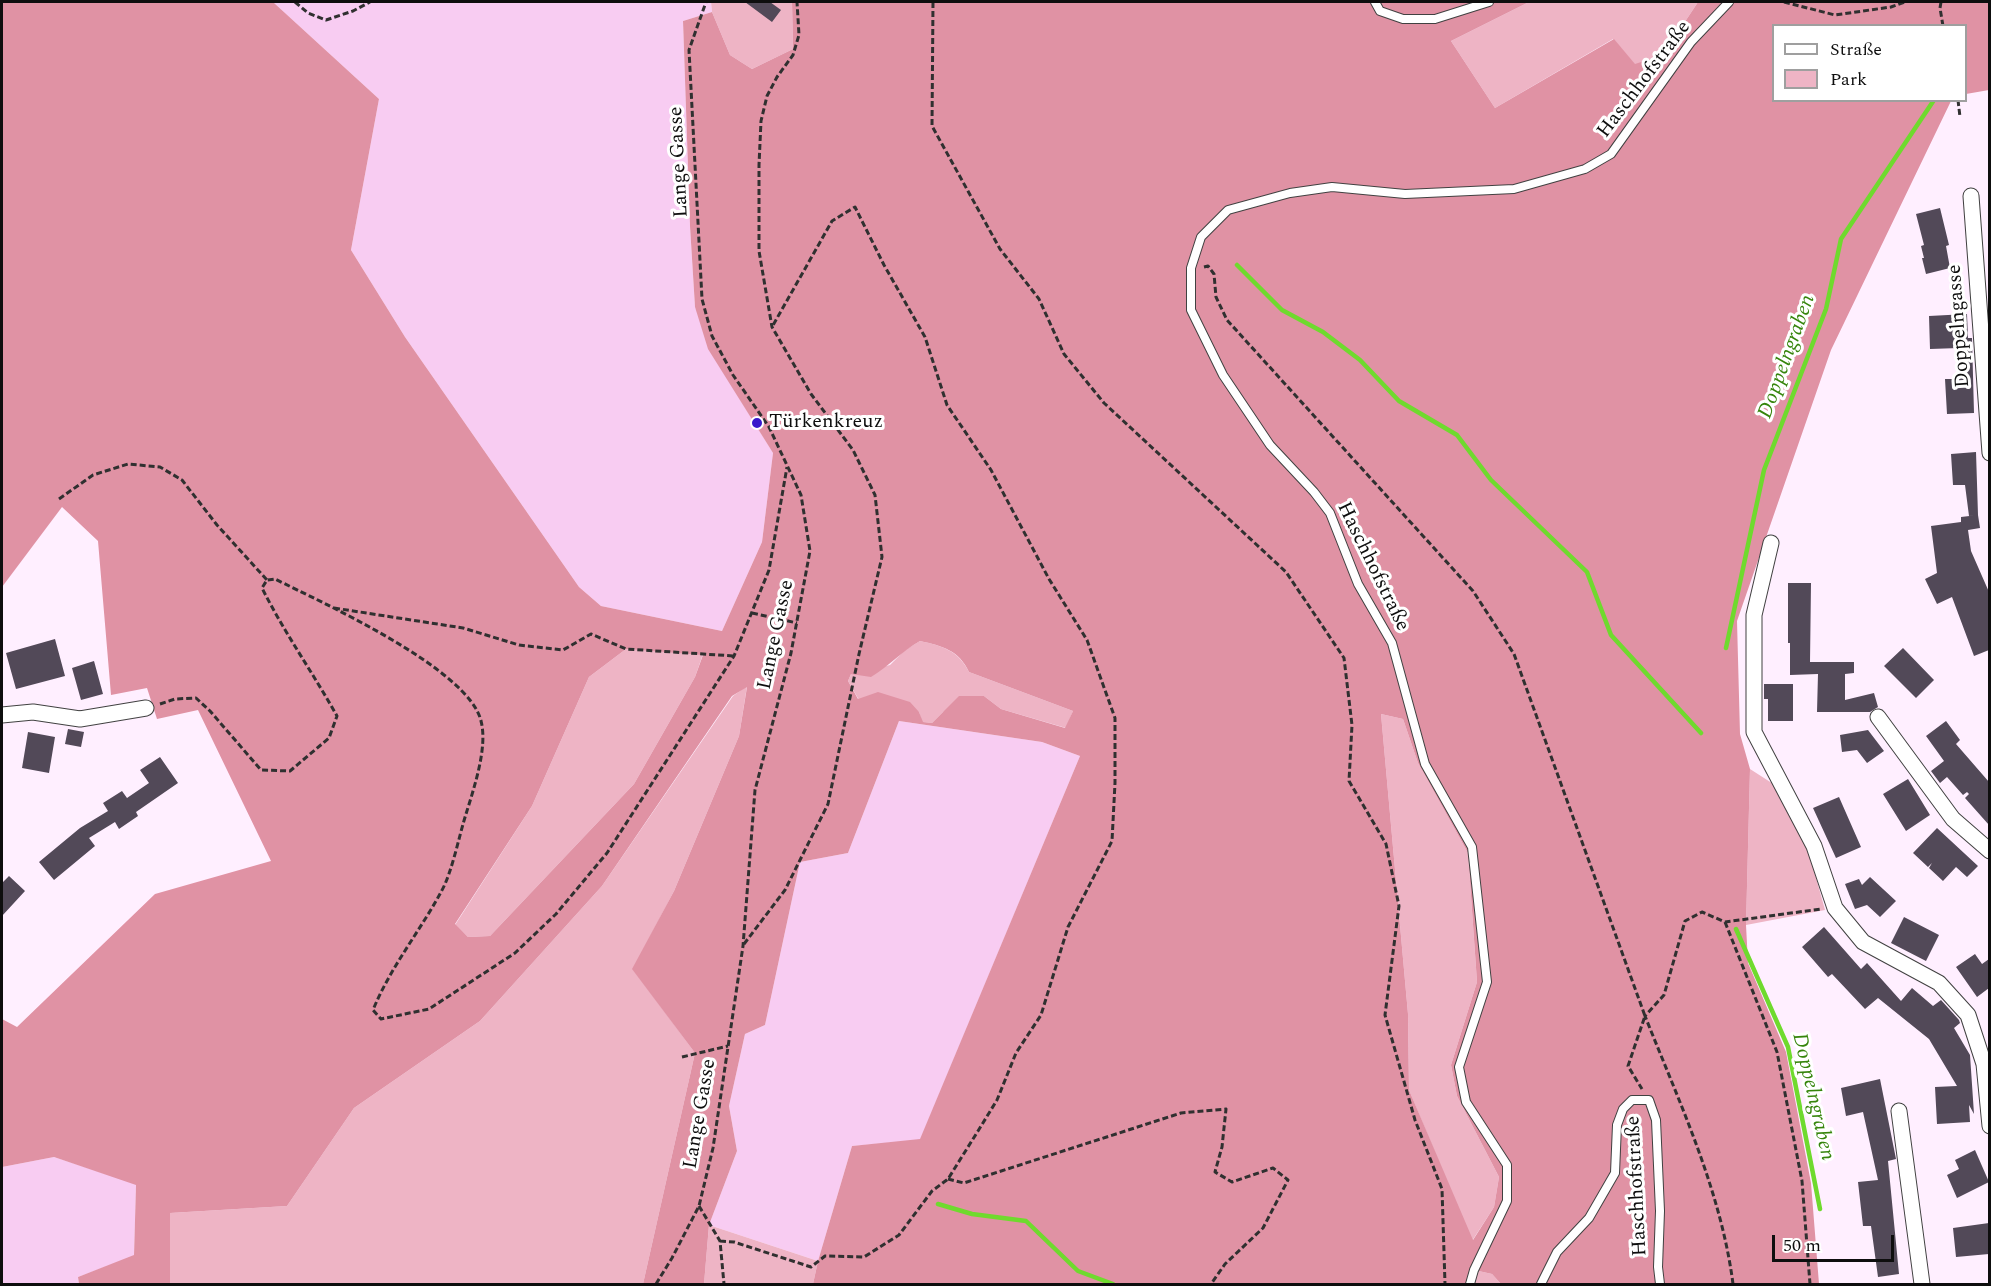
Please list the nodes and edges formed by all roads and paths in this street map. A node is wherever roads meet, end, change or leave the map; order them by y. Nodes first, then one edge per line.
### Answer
1 (295, 2) edge
2 (370, 2) edge
3 (705, 2) edge
4 (797, 2) edge
5 (933, 2) edge
6 (1375, 2) edge
7 (1489, 2) edge
8 (1729, 2) edge
9 (1784, 2) edge
10 (1905, 2) edge
11 (1941, 2) edge
12 (1943, 24) edge
13 (1958, 102) edge
14 (1960, 117) dead end
15 (1971, 196) dead end
16 (1191, 268) junction
17 (772, 327) junction
18 (1989, 453) edge
19 (787, 467) junction
20 (59, 499) dead end
21 (1771, 543) dead end
22 (267, 580) junction
23 (331, 607) junction
24 (752, 613) junction
25 (797, 623) junction
26 (734, 656) junction
27 (146, 708) joint
28 (2, 715) edge
29 (1878, 717) dead end
30 (1989, 851) edge
31 (1835, 908) junction
32 (1725, 922) junction
33 (743, 946) junction
34 (1645, 1016) junction
35 (728, 1046) junction
36 (682, 1057) dead end
37 (1649, 1100) junction
38 (1899, 1111) dead end
39 (1989, 1126) edge
40 (948, 1179) junction
41 (699, 1206) junction
42 (720, 1240) junction
43 (656, 1284) edge
44 (724, 1284) edge
45 (1211, 1284) edge
46 (1445, 1284) edge
47 (1470, 1284) edge
48 (1542, 1284) edge
49 (1660, 1284) edge
50 (1733, 1284) edge
51 (1810, 1284) edge
52 (1922, 1284) edge

1 - 2 path
3 - 19 path, Lange Gasse
4 - 17 path
5 - 46 path
6 - 7 lane
8 - 16 lane, Haschhofstraße
9 - 10 path
11 - 12 path
13 - 14 path
15 - 18 street, Doppelngasse
16 - 34 path
16 - 47 lane, Haschhofstraße
17 - 33 path
17 - 40 path
19 - 24 path
19 - 25 path, Lange Gasse
20 - 22 path
21 - 31 street
22 - 23 path
22 - 27 path
23 - 26 path
23 - 26 path
24 - 25 path
24 - 26 path
25 - 33 path, Lange Gasse
27 - 28 street
29 - 30 street
31 - 32 path
31 - 39 street
32 - 34 path
32 - 51 path
33 - 35 path, Lange Gasse
34 - 37 path
34 - 50 path
35 - 36 path
35 - 41 path, Lange Gasse
37 - 48 lane, Haschhofstraße
37 - 49 lane, Haschhofstraße
38 - 52 street
40 - 42 path
40 - 45 path
41 - 42 path
41 - 43 path, Lange Gasse
42 - 44 path

